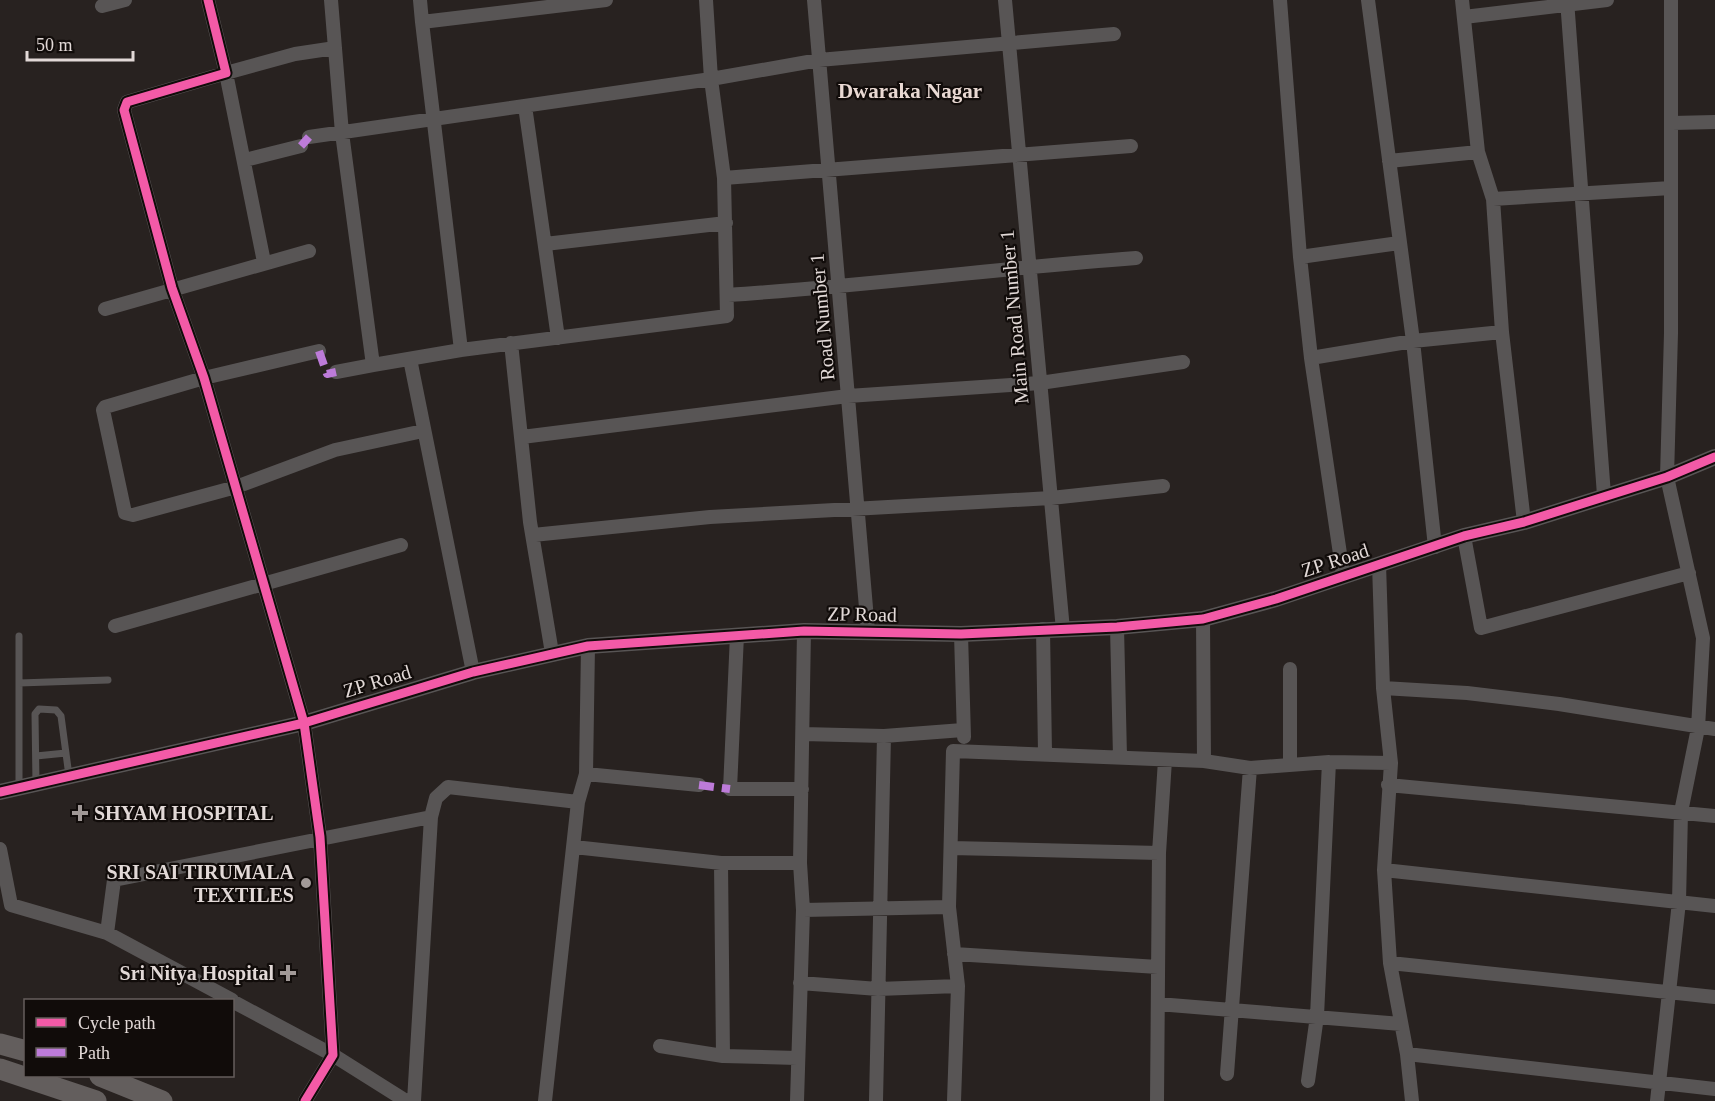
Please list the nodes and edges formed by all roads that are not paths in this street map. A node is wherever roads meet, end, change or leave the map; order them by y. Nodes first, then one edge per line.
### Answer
1 (125, 0) edge
2 (208, 0) edge
3 (331, 0) edge
4 (420, 0) edge
5 (606, 0) edge
6 (706, 0) edge
7 (814, 0) edge
8 (1005, 0) edge
9 (1280, 0) edge
10 (1368, 0) edge
11 (1462, 0) edge
12 (1607, 0) edge
13 (1671, 0) edge
14 (1567, 3) edge
15 (102, 6) dead end
16 (516, 6) edge
17 (1464, 17) junction
18 (422, 22) junction
19 (1114, 34) dead end
20 (1009, 44) junction
21 (335, 48) junction
22 (819, 60) junction
23 (226, 73) junction
24 (711, 79) junction
25 (525, 106) junction
26 (434, 121) junction
27 (1715, 122) edge
28 (1672, 123) junction
29 (342, 133) junction
30 (1131, 146) dead end
31 (1478, 152) junction
32 (1019, 155) junction
33 (245, 160) junction
34 (1389, 161) junction
35 (829, 170) junction
36 (724, 178) junction
37 (1671, 188) junction
38 (1583, 194) junction
39 (1493, 199) junction
40 (726, 223) junction
41 (1399, 243) junction
42 (545, 244) junction
43 (309, 251) dead end
44 (1300, 256) junction
45 (1136, 258) dead end
46 (264, 262) junction
47 (1029, 266) junction
48 (839, 287) junction
49 (172, 288) junction
50 (728, 295) junction
51 (105, 309) dead end
52 (1502, 332) junction
53 (558, 338) junction
54 (1413, 341) junction
55 (511, 343) junction
56 (462, 350) junction
57 (319, 351) dead end
58 (1311, 358) junction
59 (410, 359) junction
60 (1183, 362) dead end
61 (373, 365) junction
62 (336, 372) dead end
63 (204, 378) junction
64 (1040, 383) junction
65 (848, 396) junction
66 (423, 431) junction
67 (522, 437) junction
68 (1715, 457) edge
69 (1668, 477) junction
70 (1163, 486) dead end
71 (236, 487) junction
72 (1604, 495) junction
73 (1051, 498) junction
74 (857, 509) junction
75 (1524, 522) junction
76 (533, 535) junction
77 (1464, 536) junction
78 (400, 545) dead end
79 (1435, 547) junction
80 (1379, 564) junction
81 (1689, 573) junction
82 (1343, 574) junction
83 (264, 584) junction
84 (1203, 619) junction
85 (115, 626) dead end
86 (1117, 627) junction
87 (1043, 629) junction
88 (1062, 630) junction
89 (804, 631) junction
90 (868, 631) junction
91 (961, 634) junction
92 (737, 635) junction
93 (19, 636) dead end
94 (588, 646) junction
95 (552, 653) junction
96 (1709, 654) edge
97 (1290, 669) dead end
98 (473, 672) junction
99 (108, 680) dead end
100 (19, 682) junction
101 (1383, 688) junction
102 (304, 723) junction
103 (1698, 728) junction
104 (1715, 729) edge
105 (963, 730) junction
106 (803, 734) junction
107 (884, 736) junction
108 (965, 751) junction
109 (66, 753) junction
110 (1045, 753) junction
111 (36, 756) junction
112 (1120, 757) junction
113 (1165, 760) junction
114 (1204, 761) junction
115 (1329, 762) junction
116 (1391, 763) junction
117 (1290, 765) junction
118 (1250, 768) junction
119 (586, 774) junction
120 (69, 776) junction
121 (36, 784) junction
122 (699, 785) dead end
123 (1388, 785) junction
124 (19, 788) junction
125 (802, 789) junction
126 (0, 792) edge
127 (578, 802) junction
128 (1681, 812) junction
129 (431, 816) junction
130 (1715, 816) edge
131 (320, 837) junction
132 (574, 847) junction
133 (951, 848) junction
134 (0, 849) edge
135 (1159, 853) junction
136 (721, 863) junction
137 (800, 863) junction
138 (1384, 870) junction
139 (1679, 902) junction
140 (1715, 906) edge
141 (880, 907) junction
142 (949, 907) junction
143 (802, 910) junction
144 (107, 933) junction
145 (954, 954) junction
146 (1390, 963) junction
147 (1158, 967) junction
148 (801, 983) junction
149 (958, 986) junction
150 (878, 989) junction
151 (1668, 992) junction
152 (1715, 997) edge
153 (228, 999) edge
154 (234, 1002) edge
155 (1158, 1004) junction
156 (1233, 1008) junction
157 (1317, 1016) junction
158 (1401, 1024) junction
159 (0, 1044) edge
160 (660, 1046) dead end
161 (24, 1050) edge
162 (1407, 1054) junction
163 (333, 1055) junction
164 (723, 1056) junction
165 (798, 1058) junction
166 (0, 1069) edge
167 (1227, 1074) dead end
168 (102, 1077) edge
169 (1308, 1081) dead end
170 (1659, 1082) junction
171 (1715, 1089) edge
172 (96, 1101) edge
173 (162, 1101) edge
174 (305, 1101) edge
175 (406, 1101) edge
176 (414, 1101) edge
177 (545, 1101) edge
178 (797, 1101) edge
179 (876, 1101) edge
180 (954, 1101) edge
181 (1157, 1101) edge
182 (1412, 1101) edge
183 (1657, 1101) edge

1 - 15 street
2 - 23 street
3 - 21 street
4 - 18 street
5 - 16 street
6 - 24 street
7 - 22 street, Road Number 1
8 - 20 street, Main Road Number 1
9 - 44 street
10 - 34 street
11 - 17 street
12 - 14 street
13 - 28 street
14 - 17 street
14 - 38 street
16 - 18 street
17 - 31 street
18 - 26 street
19 - 20 street
20 - 22 street
20 - 32 street, Main Road Number 1
21 - 23 street
21 - 29 street
22 - 24 street
22 - 35 street, Road Number 1
23 - 33 street
23 - 49 street
24 - 25 street
24 - 36 street
25 - 26 street
25 - 42 street
26 - 29 street
26 - 56 street
27 - 28 street
28 - 37 street
29 - 33 street
29 - 61 street
30 - 32 street
31 - 34 street
31 - 39 street
32 - 35 street
32 - 47 street, Main Road Number 1
33 - 46 street
34 - 41 street
35 - 36 street
35 - 48 street, Road Number 1
36 - 40 street
37 - 38 street
37 - 69 street
38 - 39 street
38 - 72 street
39 - 52 street
40 - 42 street
40 - 50 street
41 - 44 street
41 - 54 street
42 - 53 street
43 - 46 street
44 - 58 street
45 - 47 street
46 - 49 street
47 - 48 street
47 - 64 street, Main Road Number 1
48 - 50 street
48 - 65 street, Road Number 1
49 - 51 street
49 - 63 street
50 - 53 street
52 - 54 street
52 - 75 street
53 - 55 street
54 - 58 street
54 - 79 street
55 - 56 street
55 - 67 street
56 - 59 street
57 - 63 street
58 - 82 street
59 - 61 street
59 - 66 street
60 - 64 street
61 - 62 street
63 - 71 street
63 - 71 street
64 - 65 street
64 - 73 street, Main Road Number 1
65 - 67 street
65 - 74 street, Road Number 1
66 - 71 street
66 - 98 street
67 - 76 street
68 - 69 street, ZP Road
69 - 72 street, ZP Road
69 - 81 street
70 - 73 street
71 - 83 street
72 - 75 street, ZP Road
73 - 74 street
73 - 88 street, Main Road Number 1
74 - 76 street
74 - 90 street, Road Number 1
75 - 77 street, ZP Road
76 - 95 street
77 - 79 street, ZP Road
77 - 81 street
78 - 83 street
79 - 80 street, ZP Road
80 - 82 street, ZP Road
80 - 101 street
81 - 96 street
82 - 84 street, ZP Road
83 - 85 street
83 - 102 street
84 - 86 street, ZP Road
84 - 114 street
86 - 88 street, ZP Road
86 - 112 street
87 - 88 street, ZP Road
87 - 91 street, ZP Road
87 - 110 street
89 - 90 street, ZP Road
89 - 92 street, ZP Road
89 - 106 street
90 - 91 street, ZP Road
91 - 105 street
92 - 94 street, ZP Road
92 - 125 street
93 - 100 lane
94 - 95 street, ZP Road
94 - 119 street
95 - 98 street, ZP Road
96 - 103 street
97 - 117 street
98 - 102 street, ZP Road
99 - 100 lane
100 - 124 lane
101 - 103 street
101 - 116 street
102 - 120 street, ZP Road
102 - 131 street
103 - 104 street
103 - 128 street
105 - 107 street
105 - 108 street
106 - 107 street
106 - 125 street
107 - 141 street
108 - 110 street
108 - 133 street
109 - 111 lane
109 - 111 lane
109 - 120 lane
110 - 112 street
111 - 121 lane
112 - 113 street
113 - 114 street
113 - 135 street
114 - 118 street
115 - 116 street
115 - 117 street
115 - 157 street
116 - 123 street
117 - 118 street
118 - 156 street
119 - 122 street
119 - 127 street
120 - 121 street, ZP Road
121 - 124 street, ZP Road
123 - 128 street
123 - 138 street
124 - 126 street, ZP Road
125 - 137 street
127 - 129 street
127 - 132 street
128 - 130 street
128 - 139 street
129 - 131 street
129 - 176 street
131 - 144 street
131 - 163 street
132 - 136 street
132 - 177 street
133 - 135 street
133 - 142 street
134 - 144 street
135 - 147 street
136 - 137 street
136 - 164 street
137 - 143 street
138 - 139 street
138 - 146 street
139 - 140 street
139 - 151 street
141 - 142 street
141 - 143 street
141 - 150 street
142 - 145 street
143 - 148 street
144 - 153 street
145 - 147 street
145 - 149 street
146 - 151 street
146 - 158 street
147 - 155 street
148 - 150 street
148 - 165 street
149 - 150 street
149 - 180 street
150 - 179 street
151 - 152 street
151 - 170 street
154 - 163 street
155 - 156 street
155 - 181 street
156 - 157 street
156 - 167 street
157 - 158 street
157 - 169 street
158 - 162 street
159 - 161 main road
160 - 164 street
162 - 170 street
162 - 182 street
163 - 174 street
163 - 175 street
164 - 165 street
165 - 178 street
166 - 172 main road
168 - 173 main road
170 - 171 street
170 - 183 street

